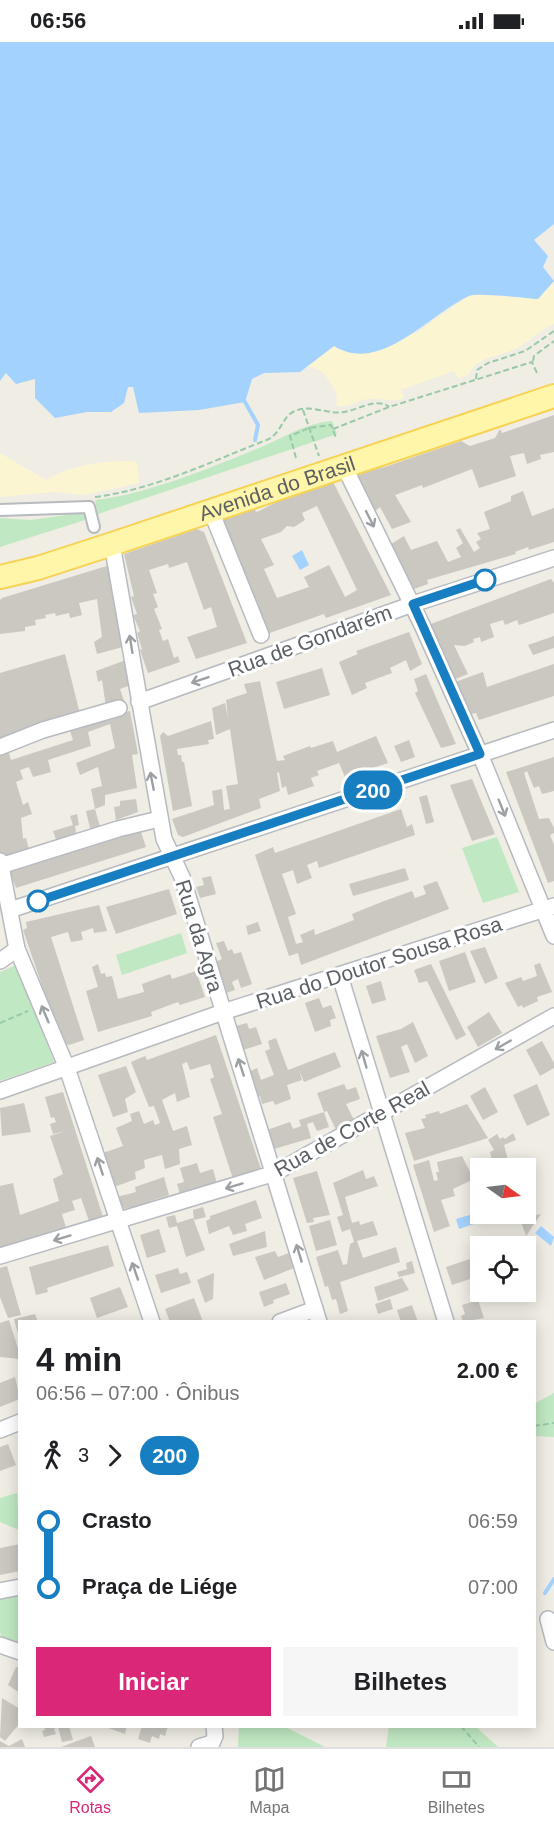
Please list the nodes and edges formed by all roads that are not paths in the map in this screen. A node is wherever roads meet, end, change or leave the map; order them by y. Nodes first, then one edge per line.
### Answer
1 (554, 396) edge
2 (344, 466) junction
3 (0, 510) edge
4 (211, 511) junction
5 (94, 527) dead end
6 (112, 544) junction
7 (554, 558) edge
8 (0, 577) edge
9 (413, 604) junction
10 (261, 635) dead end
11 (137, 703) junction
12 (120, 708) dead end
13 (554, 730) edge
14 (0, 747) edge
15 (480, 754) junction
16 (159, 819) junction
17 (172, 858) junction
18 (0, 861) edge
19 (0, 866) edge
20 (548, 908) edge
21 (10, 910) junction
22 (554, 936) edge
23 (17, 949) junction
24 (0, 961) edge
25 (340, 976) junction
26 (223, 1012) junction
27 (554, 1016) edge
28 (68, 1068) junction
29 (0, 1091) edge
30 (381, 1115) junction
31 (275, 1173) junction
32 (118, 1221) junction
33 (0, 1256) edge
34 (317, 1315) edge
35 (151, 1320) edge
36 (291, 1320) edge
37 (445, 1320) edge
38 (18, 1423) edge
39 (0, 1430) edge
40 (18, 1587) edge
41 (0, 1591) edge
42 (548, 1619) dead end
43 (554, 1642) edge
44 (0, 1645) edge
45 (18, 1651) edge
46 (214, 1728) edge
47 (205, 1745) edge

1 - 2 main road, Avenida do Brasil
2 - 4 main road, Avenida do Brasil
2 -> 9 street
3 - 5 street
4 - 6 main road, Avenida do Brasil
4 - 10 street
6 - 8 main road, Avenida do Brasil
11 -> 6 street, Rua da Agra
7 - 9 street, Rua de Gondarém
9 -> 11 street, Rua de Gondarém
9 - 15 street
16 -> 11 street, Rua da Agra
12 - 14 street
13 - 15 street
15 - 17 street
15 -> 20 street
16 - 17 street, Rua da Agra
16 - 19 street
17 - 21 street
17 - 26 street, Rua da Agra
18 - 19 street
19 - 21 street
20 - 22 street
20 - 25 street, Rua do Doutor Sousa Rosa
21 - 23 street
23 - 24 street
28 -> 23 street
25 - 26 street, Rua do Doutor Sousa Rosa
30 -> 25 street
26 - 28 street, Rua do Doutor Sousa Rosa
31 -> 26 street, Rua da Agra
27 -> 30 street, Rua de Corte Real
28 - 29 street, Rua do Doutor Sousa Rosa
32 -> 28 street
30 - 31 street, Rua de Corte Real
30 - 37 street
31 -> 32 street, Rua de Corte Real
34 -> 31 street, Rua da Agra
32 -> 33 street, Rua de Corte Real
35 -> 32 street
34 - 36 street
38 - 39 street
40 - 41 street
42 - 43 street
44 - 45 street
46 - 47 street

